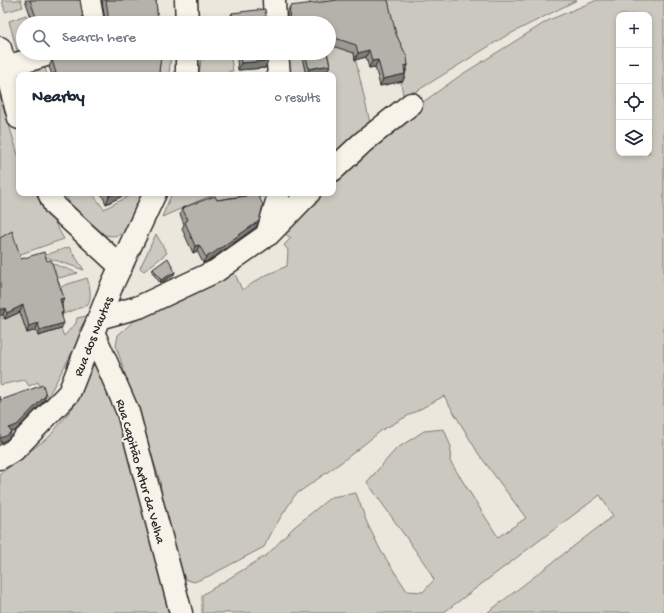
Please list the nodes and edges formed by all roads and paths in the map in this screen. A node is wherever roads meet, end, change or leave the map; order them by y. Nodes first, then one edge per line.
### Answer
1 (88, 0) edge
2 (186, 0) edge
3 (274, 0) edge
4 (91, 16) edge
5 (187, 16) edge
6 (275, 16) edge
7 (16, 57) edge
8 (3, 58) edge
9 (187, 60) edge
10 (278, 60) edge
11 (187, 72) edge
12 (279, 72) edge
13 (411, 104) dead end
14 (16, 107) edge
15 (336, 167) edge
16 (51, 196) edge
17 (154, 196) edge
18 (278, 196) edge
19 (306, 196) edge
20 (267, 235) junction
21 (121, 267) junction
22 (96, 325) junction
23 (0, 458) edge
24 (181, 613) edge

1 - 4 street
2 - 5 street
3 - 6 street
7 - 8 street
8 - 14 street
9 - 11 street
10 - 12 street
13 - 15 street
16 - 21 street
17 - 21 street, Rua dos Nautas
18 - 20 street
19 - 20 street
20 - 22 street
21 - 22 street, Rua dos Nautas
22 - 23 street, Rua dos Nautas
22 - 24 street, Rua Capitão Artur da Velha

